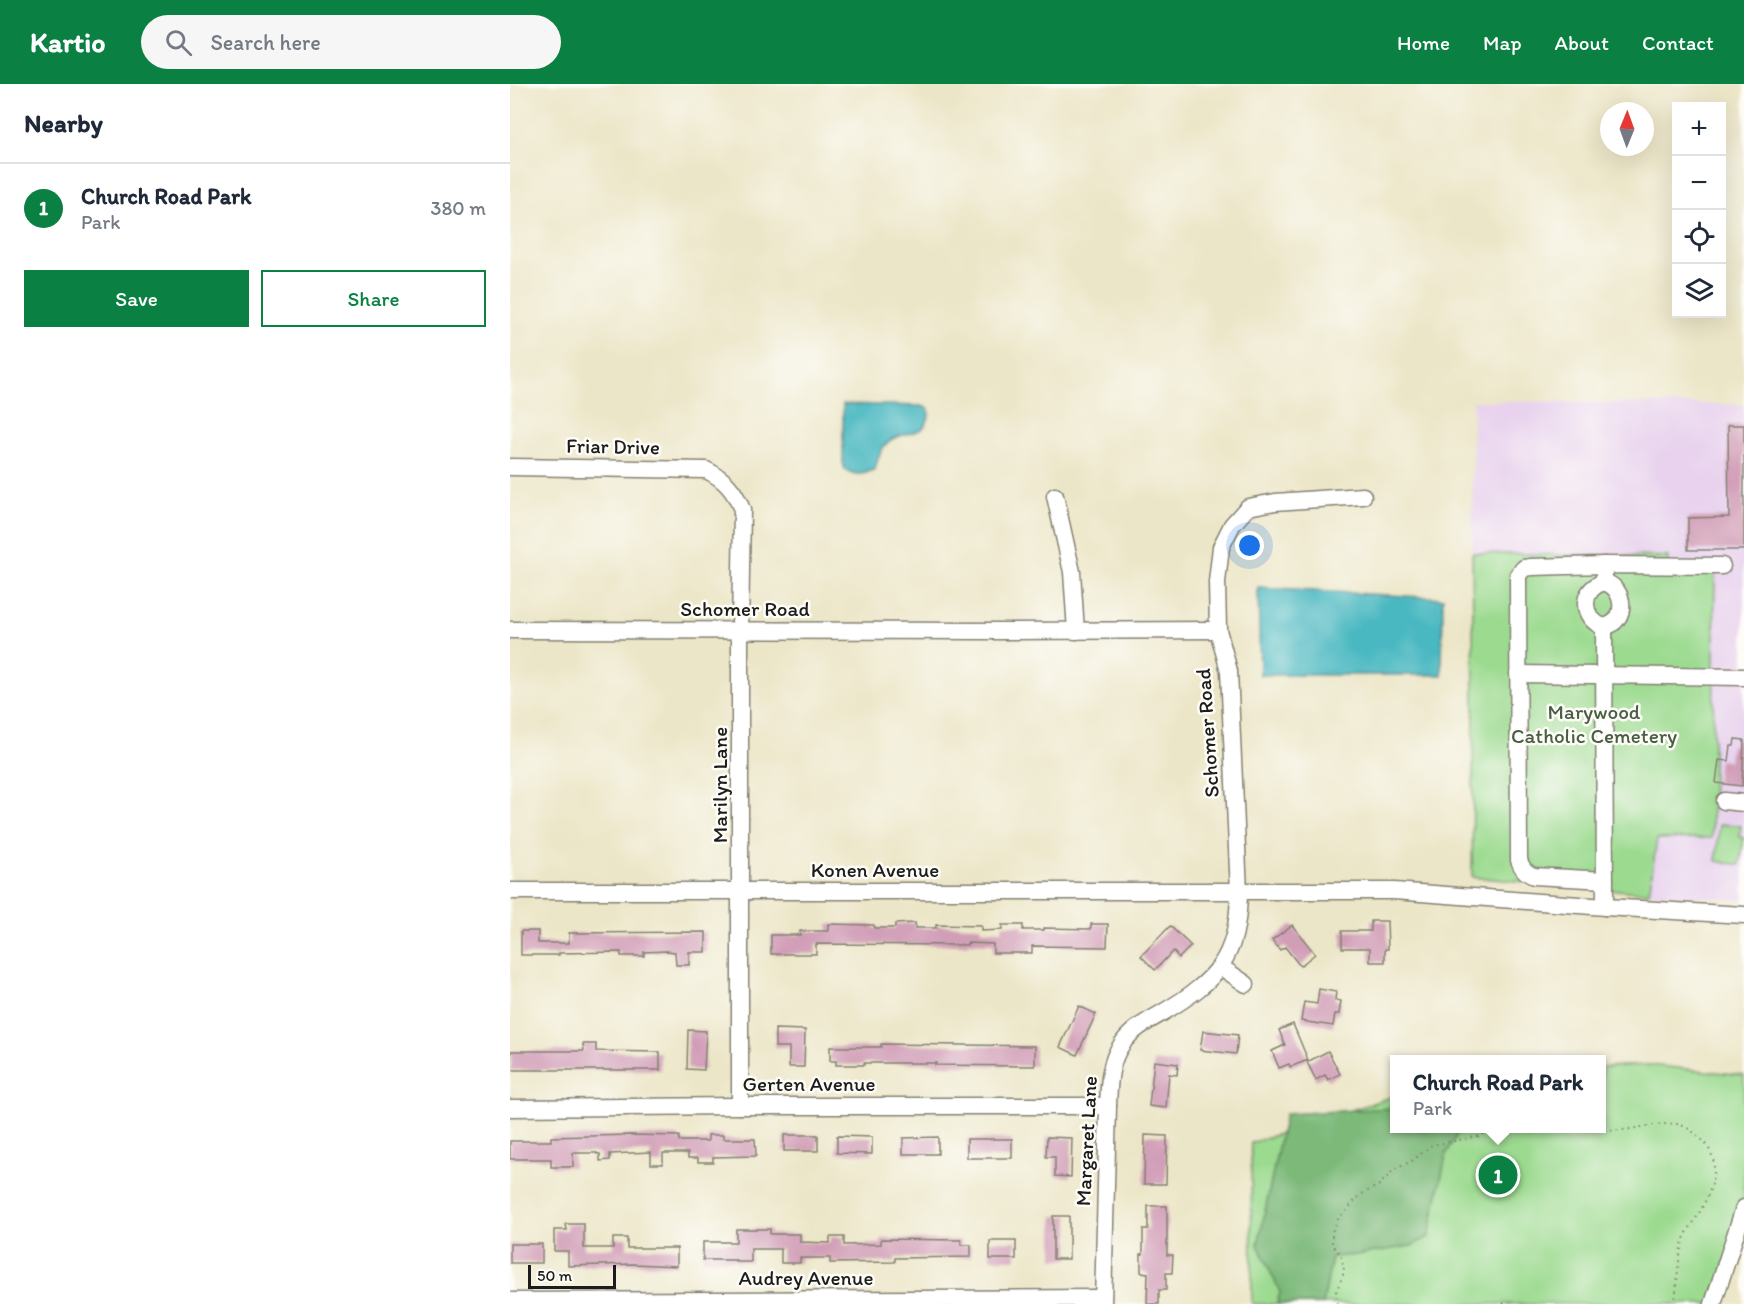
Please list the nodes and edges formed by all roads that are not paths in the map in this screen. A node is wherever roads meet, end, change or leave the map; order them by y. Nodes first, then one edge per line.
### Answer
1 (510, 467) edge
2 (715, 474) joint
3 (1055, 496) dead end
4 (1364, 496) dead end
5 (1722, 566) dead end
6 (1604, 573) junction
7 (1605, 627) junction
8 (510, 630) edge
9 (1218, 630) junction
10 (740, 631) junction
11 (1076, 631) junction
12 (1518, 674) junction
13 (1605, 675) junction
14 (1744, 677) edge
15 (1724, 801) dead end
16 (1744, 803) edge
17 (1605, 880) junction
18 (510, 891) edge
19 (741, 891) junction
20 (1239, 892) junction
21 (1605, 907) junction
22 (1744, 915) edge
23 (1221, 967) junction
24 (1246, 984) dead end
25 (740, 1106) junction
26 (1108, 1106) junction
27 (510, 1108) edge
28 (1744, 1208) edge
29 (510, 1301) edge
30 (1103, 1301) edge
31 (1713, 1304) edge

1 - 2 street, Friar Drive
2 - 10 street, Marilyn Lane
3 - 11 street
4 - 9 street
5 - 6 street
6 - 7 street
6 - 7 street
6 - 12 street
7 - 13 street
8 - 10 street, Schomer Road
9 - 11 street, Schomer Road
9 - 20 street, Schomer Road
10 - 11 street, Schomer Road
10 - 19 street, Marilyn Lane
12 - 13 street
12 - 17 street
13 - 14 street
13 - 17 street
15 - 16 street
17 - 21 street
18 - 19 street, Konen Avenue
19 - 20 street, Konen Avenue
19 - 25 street, Marilyn Lane
20 - 21 street
20 - 23 street, Margaret Lane
21 - 22 street
23 - 24 street
23 - 26 street, Margaret Lane
25 - 26 street, Gerten Avenue
25 - 27 street, Gerten Avenue
26 - 30 street, Margaret Lane
28 - 31 street
29 - 30 street, Audrey Avenue

